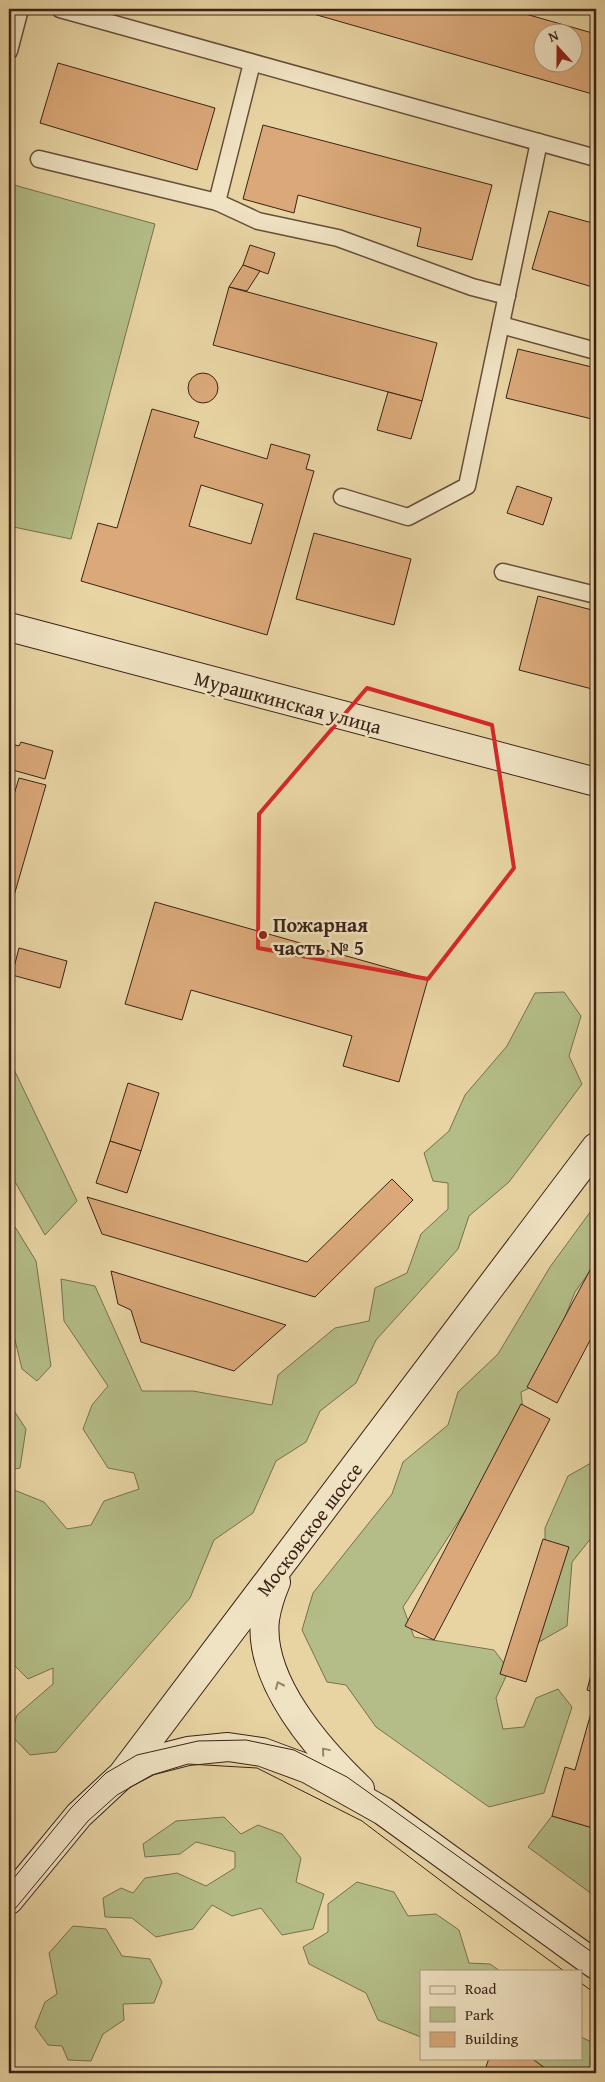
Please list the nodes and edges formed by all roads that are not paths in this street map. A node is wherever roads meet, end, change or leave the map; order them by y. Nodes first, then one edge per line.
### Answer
1 (20, 9) edge
2 (60, 9) edge
3 (9, 51) edge
4 (252, 63) junction
5 (538, 142) junction
6 (596, 158) edge
7 (39, 159) dead end
8 (217, 202) junction
9 (507, 296) junction
10 (501, 325) junction
11 (596, 351) edge
12 (342, 497) dead end
13 (503, 572) dead end
14 (596, 595) edge
15 (9, 627) edge
16 (568, 775) junction
17 (596, 782) edge
18 (596, 801) edge
19 (596, 1147) edge
20 (283, 1564) junction
21 (122, 1774) junction
22 (383, 1811) junction
23 (9, 1900) edge
24 (596, 1965) edge

1 - 3 lane
2 - 4 lane
4 - 5 lane
4 - 8 lane
5 - 6 lane
5 - 9 lane
7 - 8 lane
8 - 9 lane
9 - 10 lane
10 - 11 lane
10 - 12 lane
13 - 14 lane
15 - 16 main road, Мурашкинская улица
16 - 17 main road, Мурашкинская улица
16 - 18 main road, Мурашкинская улица
19 - 20 main road, Московское шоссе
20 - 21 main road, Московское шоссе
22 -> 20 main road
21 - 22 main road
21 - 23 main road, Московское шоссе
22 - 24 main road

